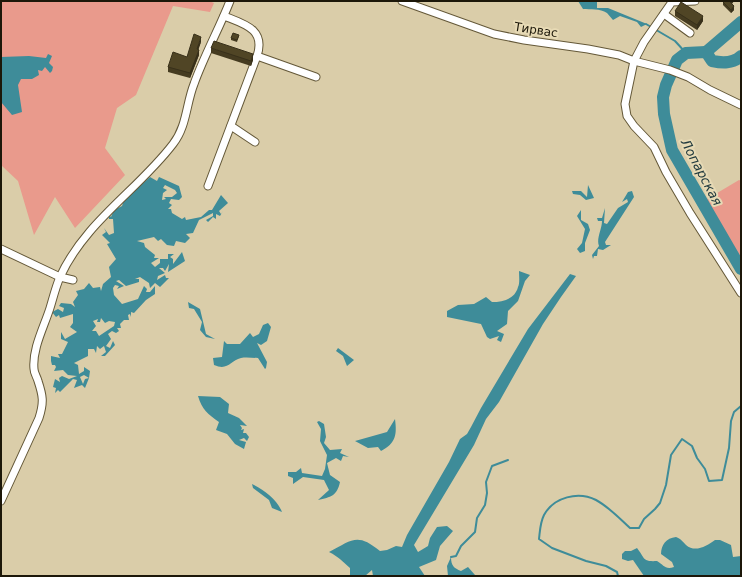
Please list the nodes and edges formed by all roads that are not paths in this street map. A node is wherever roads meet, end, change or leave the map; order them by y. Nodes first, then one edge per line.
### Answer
1 (230, 1) edge
2 (402, 1) edge
3 (695, 1) edge
4 (664, 14) junction
5 (224, 16) junction
6 (690, 33) dead end
7 (257, 56) junction
8 (634, 61) junction
9 (316, 76) dead end
10 (741, 105) edge
11 (231, 126) junction
12 (255, 142) dead end
13 (208, 186) dead end
14 (1, 249) edge
15 (60, 277) junction
16 (73, 280) dead end
17 (741, 293) edge
18 (1, 500) edge

1 - 5 street
2 - 8 street, Тирвас
3 - 4 street
4 - 6 street
4 - 8 street
5 - 7 street
5 - 15 street
7 - 9 street
7 - 11 street
8 - 10 street, Тирвас
8 - 17 street
11 - 12 street
11 - 13 street
14 - 15 street
15 - 16 street
15 - 18 street

